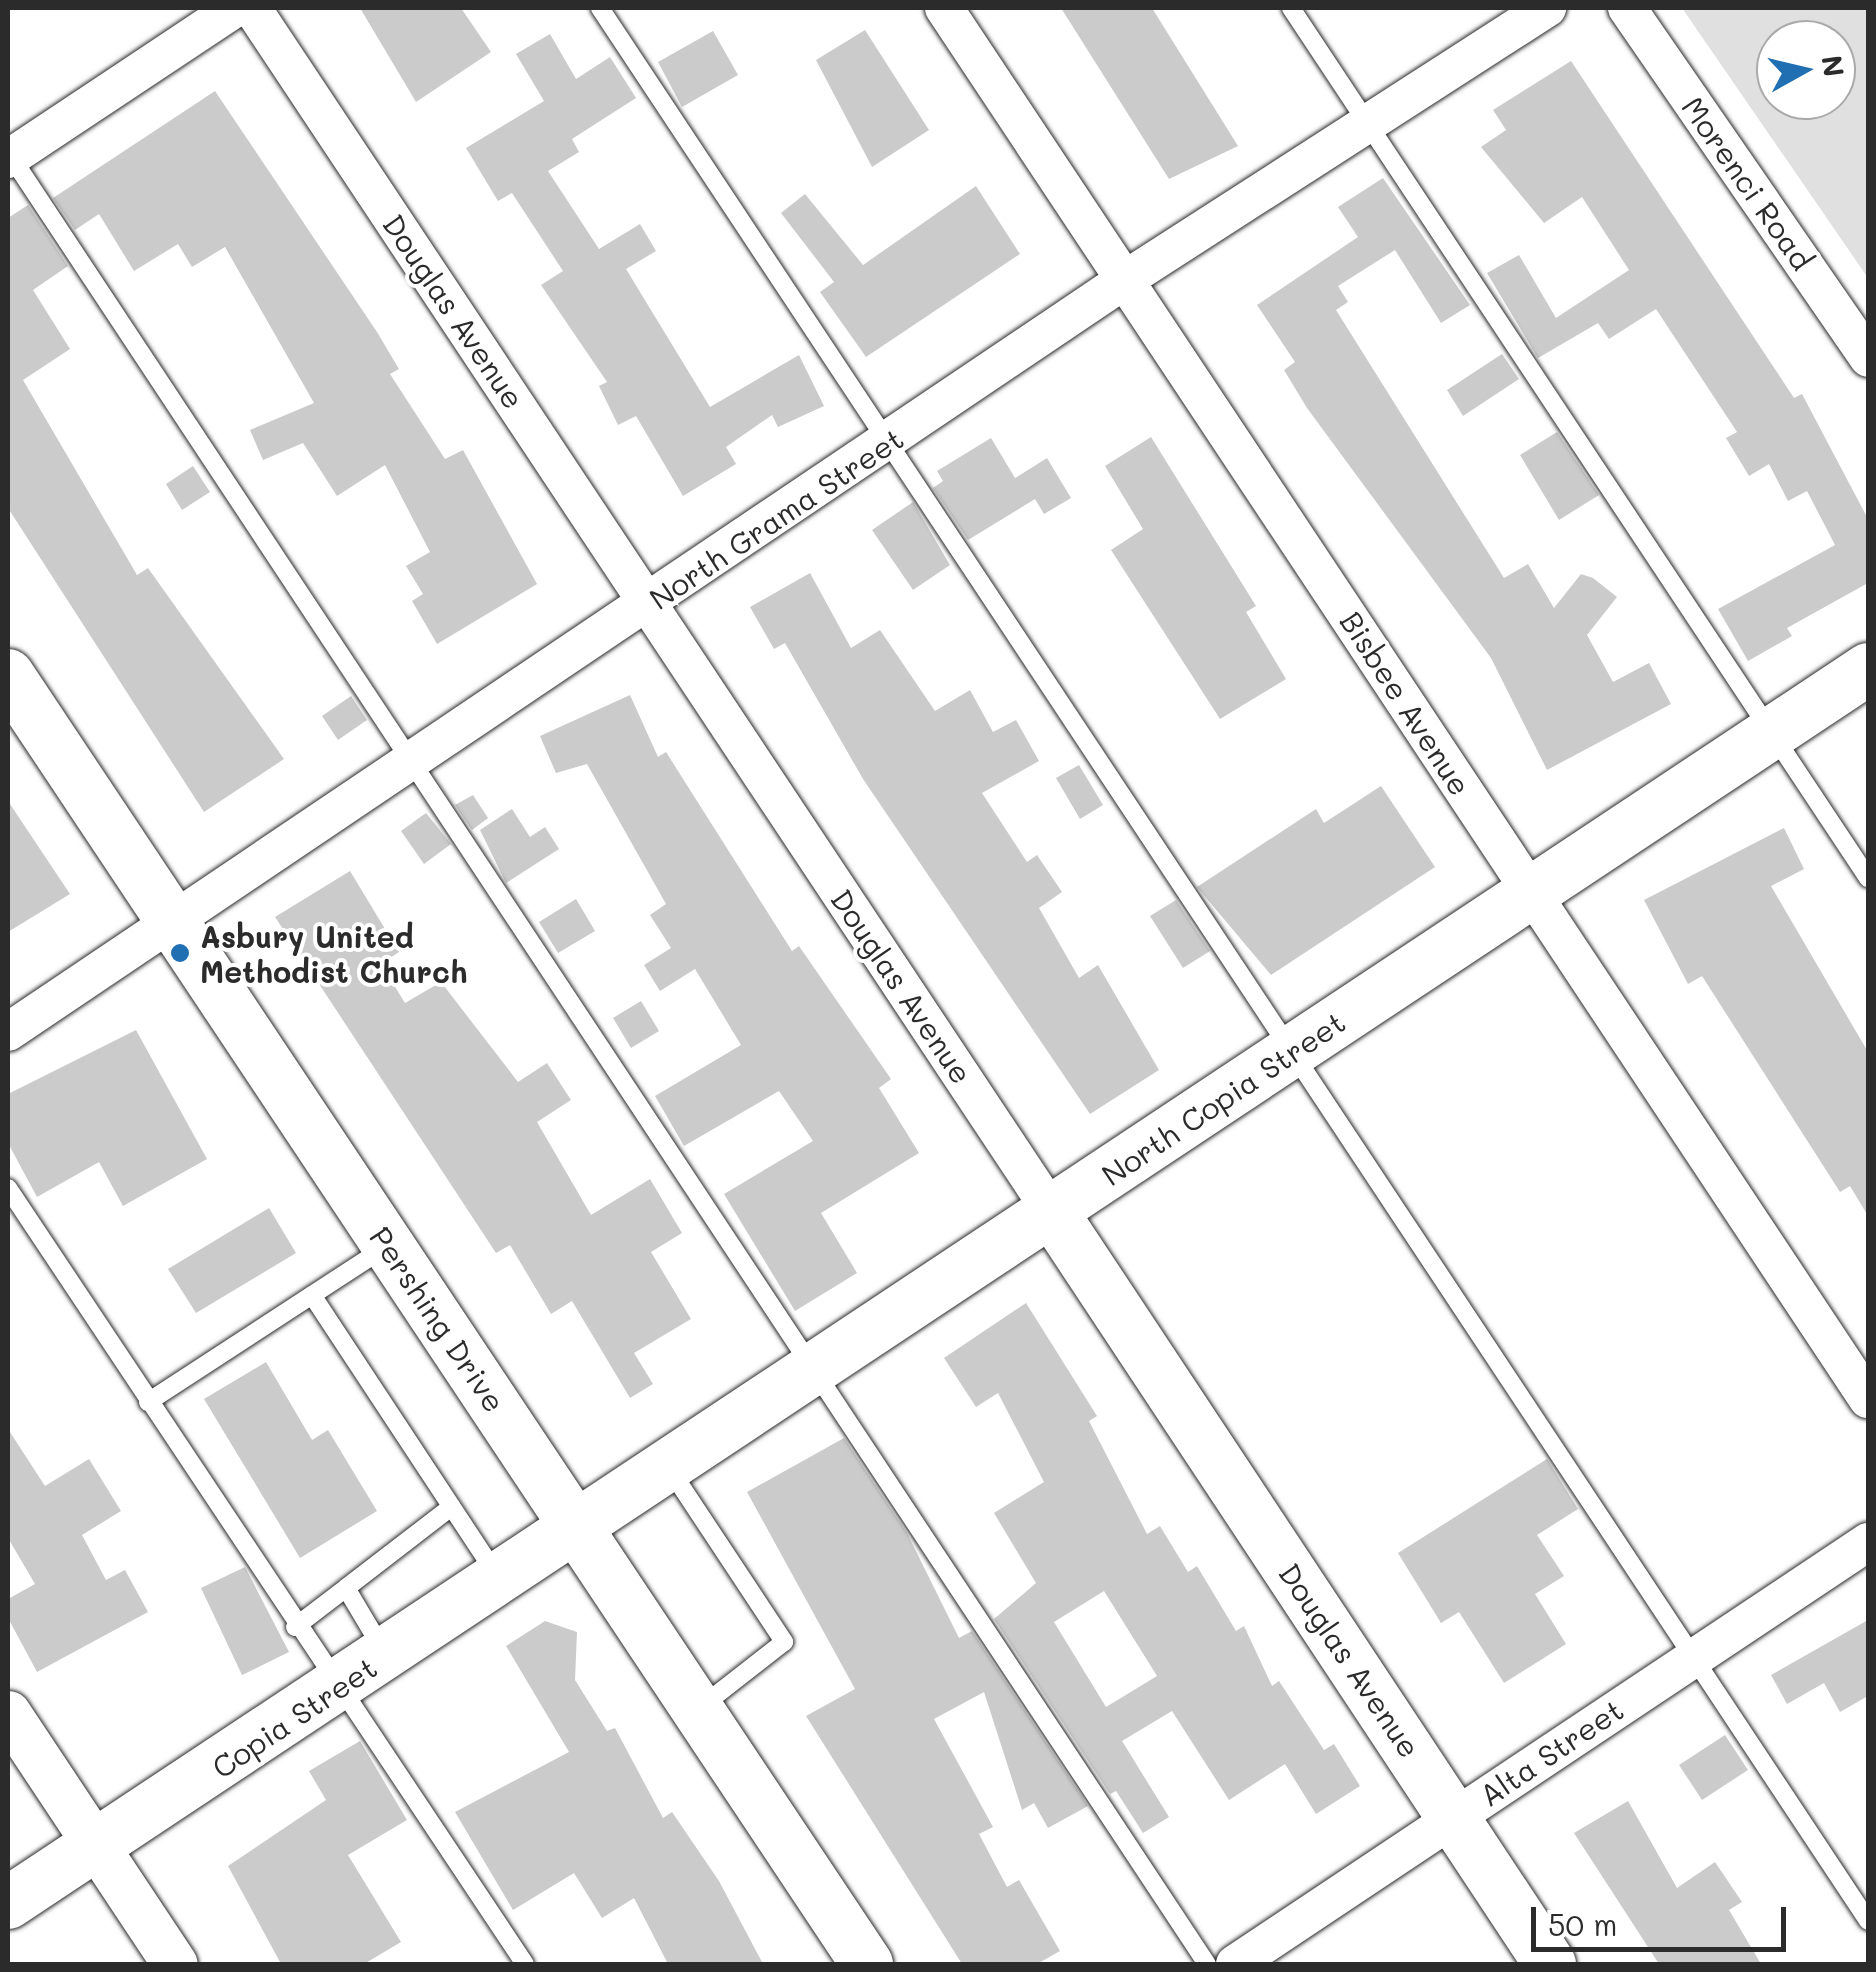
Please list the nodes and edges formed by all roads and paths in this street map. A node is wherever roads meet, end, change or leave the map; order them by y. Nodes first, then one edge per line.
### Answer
1 (235, 8) edge
2 (252, 8) edge
3 (600, 8) edge
4 (944, 8) edge
5 (1290, 8) edge
6 (1547, 8) edge
7 (1627, 8) edge
8 (1368, 123) junction
9 (9, 155) edge
10 (1126, 279) junction
11 (1868, 358) edge
12 (890, 441) junction
13 (650, 605) junction
14 (1868, 668) edge
15 (8, 675) edge
16 (1772, 733) junction
17 (414, 761) junction
18 (1868, 878) edge
19 (1532, 894) junction
20 (173, 922) junction
21 (8, 1032) edge
22 (1292, 1052) junction
23 (8, 1188) edge
24 (1052, 1212) junction
25 (388, 1245) junction
26 (312, 1294) junction
27 (815, 1368) junction
28 (1868, 1399) edge
29 (148, 1402) junction
30 (668, 1466) junction
31 (452, 1507) junction
32 (577, 1526) junction
33 (1868, 1542) edge
34 (499, 1579) junction
35 (346, 1588) junction
36 (295, 1628) junction
37 (386, 1655) junction
38 (1692, 1658) junction
39 (336, 1689) junction
40 (698, 1710) junction
41 (8, 1713) edge
42 (1454, 1817) junction
43 (98, 1849) junction
44 (8, 1903) edge
45 (1868, 1921) edge
46 (175, 1964) edge
47 (525, 1964) edge
48 (867, 1964) edge
49 (1207, 1964) edge
50 (1235, 1964) edge
51 (1550, 1964) edge

1 - 9 street
2 - 13 street, Douglas Avenue
3 - 12 lane
4 - 10 street, Bisbee Avenue
5 - 8 lane
6 - 8 street, North Grama Street
7 - 11 street, Morenci Road
8 - 10 street, North Grama Street
8 - 16 lane
9 - 17 lane
10 - 12 street, North Grama Street
10 - 19 street, Bisbee Avenue
12 - 13 street, North Grama Street
12 - 22 lane
13 - 17 street, North Grama Street
13 - 24 street, Douglas Avenue
14 - 16 main road, North Copia Street
15 - 20 main road, Pershing Drive
16 - 18 lane
16 - 19 main road, North Copia Street
17 - 20 street, North Grama Street
17 - 27 lane
19 - 22 main road, North Copia Street
19 - 28 street, Bisbee Avenue
20 - 21 street, North Grama Street
20 - 25 main road, Pershing Drive
22 - 24 main road, North Copia Street
22 - 38 lane
23 - 29 lane
24 - 27 main road, North Copia Street
24 - 42 main road, Douglas Avenue
25 - 26 lane
25 - 32 main road, Pershing Drive
26 - 29 lane
26 - 31 lane
27 - 30 main road, North Copia Street
27 - 49 lane
29 - 36 lane
30 - 32 main road, North Copia Street
30 - 40 lane
31 - 34 lane
31 - 35 lane
32 - 34 main road, Copia Street
32 - 40 main road, Pershing Drive
33 - 38 street, Alta Street
34 - 37 main road, Copia Street
35 - 36 lane
35 - 37 lane
36 - 39 lane
37 - 39 main road, Copia Street
38 - 42 street, Alta Street
38 - 45 lane
39 - 43 main road, Copia Street
39 - 47 lane
40 - 48 main road, Pershing Drive
41 - 43 street
42 - 50 street, Alta Street
42 - 51 main road, Douglas Avenue
43 - 44 main road, Copia Street
43 - 46 street

